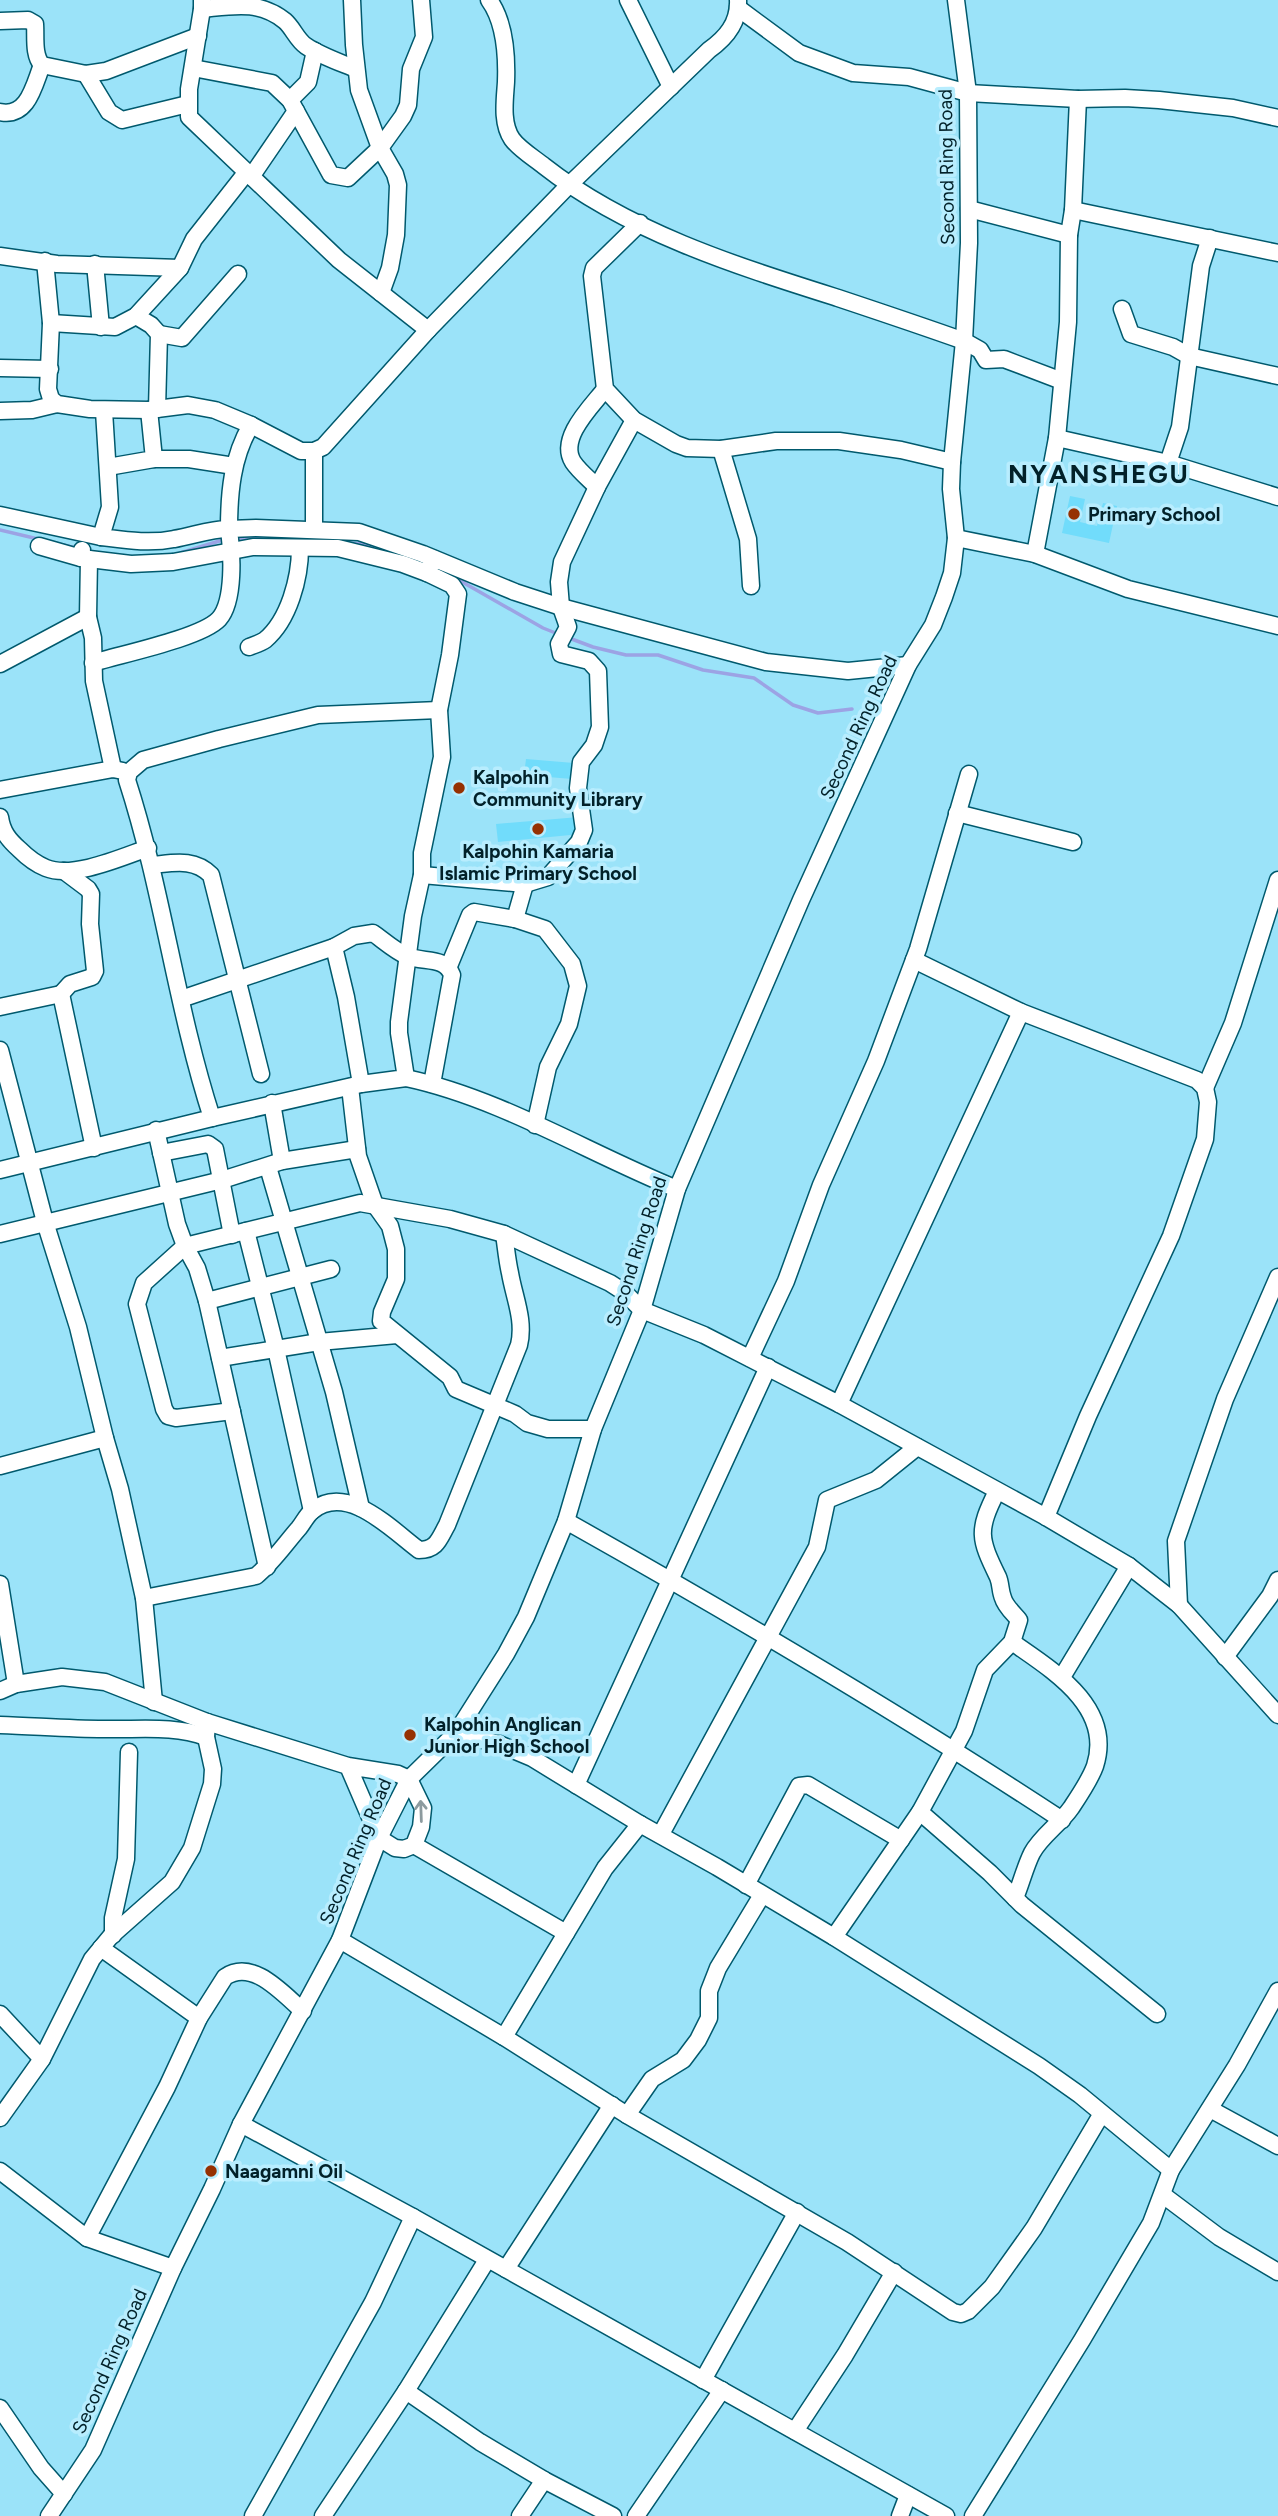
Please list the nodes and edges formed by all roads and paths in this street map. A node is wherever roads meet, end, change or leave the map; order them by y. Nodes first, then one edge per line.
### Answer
1 (352, 0) edge
2 (421, 0) edge
3 (489, 0) edge
4 (628, 0) edge
5 (956, 0) edge
6 (738, 4) edge
7 (202, 5) edge
8 (272, 6) edge
9 (0, 21) edge
10 (198, 36) junction
11 (315, 51) junction
12 (42, 65) junction
13 (193, 68) junction
14 (356, 69) junction
15 (86, 74) junction
16 (671, 87) junction
17 (968, 93) junction
18 (1078, 99) junction
19 (188, 104) junction
20 (293, 106) junction
21 (0, 113) edge
22 (1278, 118) edge
23 (380, 148) junction
24 (248, 175) junction
25 (569, 185) junction
26 (969, 209) junction
27 (1073, 210) junction
28 (640, 223) junction
29 (1069, 235) junction
30 (1209, 239) junction
31 (1278, 253) edge
32 (0, 256) edge
33 (44, 261) junction
34 (95, 264) junction
35 (180, 268) junction
36 (238, 274) dead end
37 (381, 293) junction
38 (1122, 309) dead end
39 (136, 316) junction
40 (51, 323) junction
41 (101, 327) junction
42 (428, 330) junction
43 (159, 334) junction
44 (964, 341) junction
45 (1189, 356) junction
46 (0, 368) edge
47 (50, 369) junction
48 (1278, 376) edge
49 (1062, 381) junction
50 (605, 389) junction
51 (57, 404) junction
52 (153, 409) junction
53 (0, 411) edge
54 (104, 411) junction
55 (634, 420) junction
56 (251, 425) junction
57 (1057, 438) junction
58 (721, 449) junction
59 (314, 451) junction
60 (154, 459) junction
61 (952, 462) junction
62 (1168, 463) junction
63 (108, 467) junction
64 (234, 467) junction
65 (597, 487) junction
66 (1278, 497) edge
67 (0, 515) edge
68 (314, 530) junction
69 (230, 538) junction
70 (956, 538) junction
71 (39, 545) dead end
72 (87, 547) junction
73 (300, 548) junction
74 (1035, 554) junction
75 (431, 566) junction
76 (751, 586) dead end
77 (561, 607) junction
78 (88, 617) junction
79 (1278, 626) edge
80 (249, 647) dead end
81 (93, 663) junction
82 (0, 664) edge
83 (908, 665) junction
84 (439, 710) junction
85 (121, 770) junction
86 (969, 774) dead end
87 (0, 790) edge
88 (957, 813) junction
89 (0, 817) edge
90 (1073, 842) dead end
91 (148, 848) junction
92 (152, 865) junction
93 (64, 871) junction
94 (422, 875) junction
95 (1278, 880) edge
96 (525, 884) junction
97 (514, 919) junction
98 (334, 947) junction
99 (407, 956) junction
100 (914, 960) junction
101 (449, 966) junction
102 (236, 981) junction
103 (61, 994) junction
104 (181, 999) junction
105 (0, 1007) edge
106 (1021, 1012) junction
107 (0, 1050) edge
108 (261, 1074) dead end
109 (406, 1078) junction
110 (432, 1084) junction
111 (355, 1086) junction
112 (1205, 1088) junction
113 (5, 1095) edge
114 (272, 1103) junction
115 (212, 1118) junction
116 (535, 1125) junction
117 (156, 1130) junction
118 (94, 1148) junction
119 (357, 1149) junction
120 (161, 1153) junction
121 (28, 1163) junction
122 (275, 1164) junction
123 (0, 1170) edge
124 (222, 1180) junction
125 (677, 1189) junction
126 (169, 1192) junction
127 (375, 1205) junction
128 (45, 1222) junction
129 (282, 1222) junction
130 (239, 1233) junction
131 (0, 1234) edge
132 (504, 1234) junction
133 (185, 1246) junction
134 (331, 1269) dead end
135 (300, 1276) junction
136 (1278, 1278) edge
137 (261, 1287) junction
138 (207, 1301) junction
139 (642, 1310) junction
140 (397, 1335) junction
141 (319, 1342) junction
142 (276, 1349) junction
143 (220, 1357) junction
144 (750, 1358) junction
145 (768, 1367) junction
146 (839, 1404) junction
147 (495, 1408) junction
148 (232, 1411) junction
149 (593, 1429) junction
150 (105, 1437) junction
151 (917, 1447) junction
152 (0, 1466) edge
153 (997, 1490) junction
154 (361, 1508) junction
155 (312, 1511) junction
156 (1046, 1517) junction
157 (566, 1521) junction
158 (1129, 1566) junction
159 (267, 1567) junction
160 (670, 1580) junction
161 (1278, 1580) edge
162 (0, 1584) edge
163 (144, 1598) junction
164 (1179, 1605) junction
165 (4, 1627) edge
166 (769, 1638) junction
167 (1012, 1642) junction
168 (1225, 1657) junction
169 (1062, 1677) junction
170 (16, 1684) junction
171 (0, 1691) edge
172 (154, 1702) junction
173 (1278, 1714) edge
174 (0, 1725) edge
175 (207, 1730) junction
176 (456, 1732) junction
177 (954, 1749) junction
178 (130, 1752) dead end
179 (348, 1766) junction
180 (409, 1779) junction
181 (576, 1785) junction
182 (920, 1812) junction
183 (1062, 1820) junction
184 (640, 1825) junction
185 (661, 1835) junction
186 (379, 1838) junction
187 (901, 1840) junction
188 (414, 1845) junction
189 (746, 1885) junction
190 (762, 1895) junction
191 (1015, 1898) junction
192 (566, 1933) junction
193 (113, 1935) junction
194 (834, 1937) junction
195 (340, 1940) junction
196 (101, 1948) junction
197 (1278, 1991) edge
198 (303, 2011) junction
199 (0, 2014) edge
200 (1157, 2014) dead end
201 (199, 2018) junction
202 (504, 2037) junction
203 (42, 2059) junction
204 (612, 2105) junction
205 (1210, 2109) junction
206 (627, 2115) junction
207 (1101, 2115) junction
208 (0, 2118) edge
209 (241, 2124) junction
210 (1278, 2146) edge
211 (1171, 2170) junction
212 (0, 2171) edge
213 (1163, 2195) junction
214 (797, 2212) junction
215 (413, 2217) junction
216 (87, 2238) junction
217 (487, 2260) junction
218 (173, 2268) junction
219 (506, 2269) junction
220 (894, 2272) junction
221 (1278, 2272) edge
222 (703, 2380) junction
223 (722, 2390) junction
224 (406, 2391) junction
225 (0, 2408) edge
226 (795, 2431) junction
227 (544, 2480) junction
228 (64, 2494) junction
229 (908, 2495) junction
230 (49, 2516) edge
231 (253, 2516) edge
232 (323, 2516) edge
233 (520, 2516) edge
234 (613, 2516) edge
235 (636, 2516) edge
236 (900, 2516) edge
237 (946, 2516) edge
238 (973, 2516) edge

1 - 14 street
2 - 23 street
3 - 25 street
4 - 16 street
5 - 17 street, Second Ring Road
6 - 16 street
6 - 17 street
7 - 8 street
7 - 10 street
8 - 11 street
9 - 12 street
10 - 13 street
10 - 15 street
11 - 14 street
11 - 20 street
12 - 15 street
12 - 21 street
13 - 19 street
13 - 20 street
14 - 23 street
15 - 19 street
16 - 25 street
17 - 18 street
17 - 26 street, Second Ring Road
18 - 22 street
18 - 27 street
19 - 24 street
20 - 23 street
20 - 24 street
23 - 37 street
24 - 35 street
24 - 37 street
25 - 28 street
25 - 42 street
26 - 29 street
26 - 44 street, Second Ring Road
27 - 29 street
27 - 30 street
28 - 44 street
28 - 50 street
29 - 49 street
30 - 31 street
30 - 45 street
32 - 33 street
33 - 34 street
33 - 40 street
34 - 35 street
34 - 41 street
35 - 39 street
36 - 43 street
37 - 42 street
38 - 45 street
39 - 41 street
39 - 43 street
40 - 41 street
40 - 47 street
42 - 59 street
43 - 52 street
44 - 49 street
44 - 61 street, Second Ring Road
45 - 48 street
45 - 62 street
46 - 47 street
47 - 51 street
49 - 57 street
50 - 55 street
50 - 65 street
51 - 53 street
51 - 54 street
52 - 54 street
52 - 56 street
52 - 60 street
54 - 63 street
55 - 58 street
55 - 65 street
56 - 59 street
56 - 64 street
57 - 62 street
57 - 74 street
58 - 61 street
58 - 76 street
59 - 68 street
60 - 63 street
60 - 64 street
61 - 70 street, Second Ring Road
62 - 66 street
63 - 72 street
64 - 69 street
65 - 77 street
67 - 72 street
68 - 69 street
68 - 75 street
69 - 72 street
69 - 72 street
69 - 73 street
69 - 81 street
70 - 74 street
70 - 83 street, Second Ring Road
71 - 72 street
72 - 78 street
73 - 75 street
73 - 80 street
74 - 79 street
75 - 77 street
75 - 84 street
77 - 83 street
77 - 96 street
78 - 81 street
78 - 82 street
81 - 85 street
83 - 125 street, Second Ring Road
84 - 85 street
84 - 94 street
85 - 87 street
85 - 91 street
86 - 88 street
88 - 90 street
88 - 100 street
89 - 93 street
91 - 92 street
91 - 93 street
92 - 102 street
92 - 104 street
93 - 103 street
94 - 96 street
94 - 99 street
95 - 112 street
96 - 97 street
97 - 101 street
97 - 116 street
98 - 99 street
98 - 102 street
98 - 111 street
99 - 101 street
99 - 109 street
100 - 106 street
100 - 144 street
101 - 110 street
102 - 104 street
102 - 108 street
103 - 105 street
103 - 118 street
104 - 115 street
106 - 112 street
106 - 146 street
107 - 113 street
109 - 110 street
109 - 111 street
110 - 116 street
111 - 114 street
111 - 119 street
112 - 156 street
113 - 121 street
114 - 115 street
114 - 122 street
115 - 117 street
116 - 125 street
117 - 118 street
117 - 120 street
118 - 121 street
119 - 122 street
119 - 127 street
120 - 124 street
120 - 126 street
121 - 123 street
121 - 128 street
122 - 124 street
122 - 129 street
124 - 126 street
124 - 130 street
125 - 139 street, Second Ring Road
126 - 128 street
126 - 133 street
127 - 129 street
127 - 132 street
127 - 140 street
128 - 131 street
128 - 150 street
129 - 130 street
129 - 135 street
130 - 133 street
130 - 137 street
132 - 139 street
132 - 147 street
133 - 138 street
133 - 148 street
134 - 135 street
135 - 137 street
135 - 141 street
136 - 164 street
137 - 138 street
137 - 142 street
138 - 143 street
139 - 144 street
139 - 149 street, Second Ring Road
140 - 141 street
140 - 147 street
141 - 142 street
141 - 154 street
142 - 143 street
142 - 155 street
143 - 148 street
144 - 145 street
145 - 146 street
145 - 160 street
146 - 151 street
147 - 149 street
147 - 154 street
148 - 159 street
149 - 157 street, Second Ring Road
150 - 152 street
150 - 163 street
151 - 153 street
151 - 166 street
153 - 156 street
153 - 167 street
154 - 155 street
155 - 159 street
156 - 158 street
157 - 160 street
157 - 176 street, Second Ring Road
158 - 164 street
158 - 169 street
159 - 163 street
160 - 166 street
160 - 181 street
161 - 168 street
162 - 165 street
163 - 172 street
164 - 168 street
165 - 170 street
166 - 177 street
166 - 185 street
167 - 169 street
167 - 177 street
168 - 173 street
169 - 183 street
170 - 171 street
170 - 172 street
172 - 175 street
174 - 175 street
175 - 179 street
175 - 193 street
176 - 180 street, Second Ring Road
176 - 181 street
177 - 182 street
177 - 183 street
178 - 193 street
179 - 180 street
179 - 186 street
180 - 186 street, Second Ring Road
188 -> 180 street
181 - 184 street
182 - 187 street
182 - 191 street
183 - 191 street
184 - 185 street
184 - 192 street
185 - 189 street
186 - 188 street
186 - 195 street, Second Ring Road
187 - 189 street
187 - 194 street
188 - 192 street
189 - 190 street
190 - 194 street
190 - 206 street
191 - 200 street
192 - 202 street
193 - 196 street
194 - 207 street
195 - 198 street, Second Ring Road
195 - 202 street
196 - 201 street
196 - 203 street
197 - 205 street
198 - 201 street
198 - 209 street, Second Ring Road
199 - 203 street
201 - 216 street
202 - 204 street
203 - 208 street
204 - 206 street
204 - 219 street
205 - 210 street
205 - 211 street
206 - 214 street
207 - 211 street
207 - 220 street
209 - 215 street
209 - 218 street, Second Ring Road
211 - 213 street
212 - 216 street
213 - 221 street
213 - 238 street
214 - 220 street
214 - 222 street
215 - 217 street
215 - 231 street
216 - 218 street
217 - 219 street
217 - 224 street
218 - 228 street, Second Ring Road
219 - 222 street
220 - 226 street
222 - 223 street
223 - 226 street
223 - 235 street
224 - 227 street
224 - 232 street
225 - 228 street
226 - 229 street
227 - 233 street
227 - 234 street
228 - 230 street, Second Ring Road
229 - 236 street
229 - 237 street

